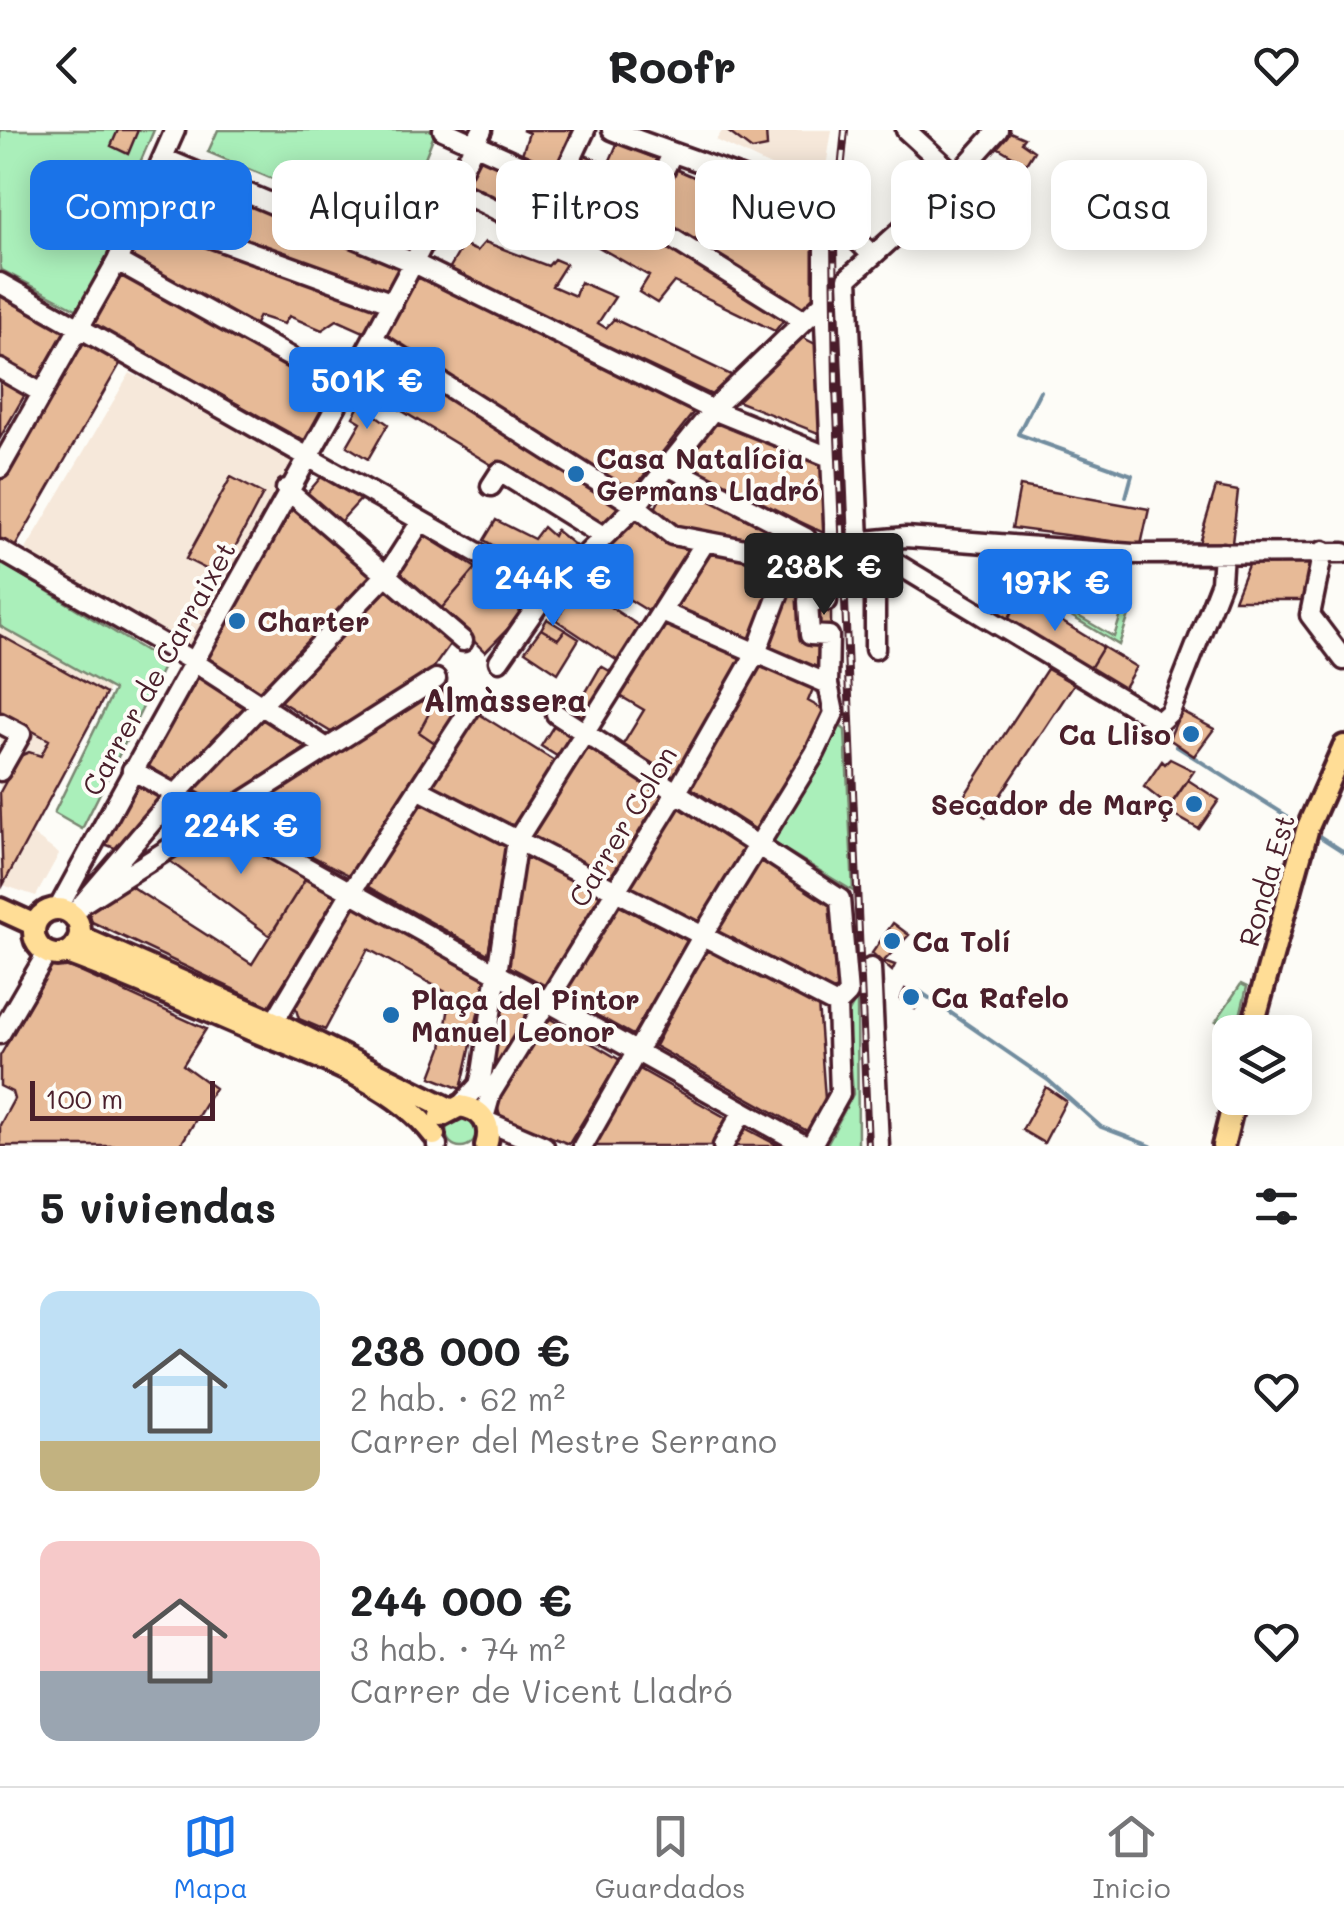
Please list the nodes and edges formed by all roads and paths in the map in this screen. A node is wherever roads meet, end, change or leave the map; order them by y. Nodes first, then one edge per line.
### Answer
1 (175, 130) edge
2 (443, 130) edge
3 (585, 130) edge
4 (612, 130) edge
5 (906, 130) edge
6 (998, 130) edge
7 (478, 137) edge
8 (672, 154) junction
9 (163, 158) joint
10 (466, 160) edge
11 (516, 160) edge
12 (571, 160) edge
13 (669, 160) edge
14 (696, 160) edge
15 (939, 160) edge
16 (971, 160) edge
17 (891, 238) edge
18 (675, 240) edge
19 (122, 250) edge
20 (247, 250) edge
21 (421, 250) edge
22 (824, 250) edge
23 (866, 250) edge
24 (872, 256) junction
25 (117, 261) junction
26 (414, 263) junction
27 (0, 283) edge
28 (394, 302) junction
29 (824, 302) junction
30 (803, 320) junction
31 (80, 328) junction
32 (374, 339) junction
33 (0, 369) edge
34 (346, 388) junction
35 (42, 394) junction
36 (713, 410) junction
37 (309, 455) junction
38 (832, 458) junction
39 (1, 464) edge
40 (670, 467) junction
41 (491, 486) dead end
42 (286, 489) junction
43 (636, 506) junction
44 (420, 523) junction
45 (798, 534) junction
46 (603, 536) junction
47 (859, 541) junction
48 (704, 544) junction
49 (828, 547) junction
50 (0, 550) edge
51 (1322, 551) junction
52 (1223, 553) junction
53 (1344, 553) edge
54 (793, 556) junction
55 (388, 573) junction
56 (547, 592) junction
57 (662, 612) junction
58 (463, 641) dead end
59 (875, 648) dead end
60 (756, 653) junction
61 (499, 660) dead end
62 (1344, 660) edge
63 (194, 662) junction
64 (436, 679) dead end
65 (829, 690) junction
66 (264, 704) junction
67 (472, 706) dead end
68 (556, 714) dead end
69 (0, 723) edge
70 (586, 733) junction
71 (1344, 746) edge
72 (326, 748) junction
73 (132, 770) junction
74 (0, 771) edge
75 (420, 790) junction
76 (678, 790) junction
77 (176, 794) junction
78 (218, 818) junction
79 (519, 841) junction
80 (762, 844) junction
81 (614, 891) junction
82 (351, 892) junction
83 (0, 909) edge
84 (36, 925) junction
85 (68, 929) junction
86 (703, 935) junction
87 (871, 968) dead end
88 (496, 973) junction
89 (548, 1003) junction
90 (837, 1006) junction
91 (1256, 1015) edge
92 (273, 1030) junction
93 (0, 1034) edge
94 (636, 1052) junction
95 (455, 1107) junction
96 (742, 1110) junction
97 (1231, 1115) edge
98 (486, 1129) edge
99 (436, 1143) edge
100 (507, 1146) edge
101 (544, 1146) edge
102 (583, 1146) edge
103 (722, 1146) edge
104 (809, 1146) edge
105 (880, 1146) edge
106 (1223, 1146) edge

1 - 9 street
2 - 7 street
3 - 12 street
4 - 8 street
5 - 15 street
6 - 16 street
7 - 10 street, Carrer de Carraixet
7 - 11 street
8 - 13 street
8 - 14 street
9 - 26 street
17 - 24 street
18 - 30 street
19 - 25 street
20 - 28 street
21 - 26 street, Carrer de Carraixet
22 - 29 street
23 - 24 street
24 - 47 street
25 - 31 street
25 - 34 street
26 - 28 street, Carrer de Carraixet
26 - 36 street
27 - 31 street
28 - 32 street, Carrer de Carraixet
29 - 30 street
29 - 38 street
30 - 36 street
31 - 35 street
31 - 37 street
32 - 34 street, Carrer de Carraixet
32 - 43 street
33 - 35 street
34 - 37 street, Carrer de Carraixet
35 - 39 street
36 - 38 street
36 - 40 street
37 - 42 street, Carrer de Carraixet
37 - 44 street
38 - 49 street
40 - 43 street
40 - 45 street
41 - 46 street
42 - 55 street
42 - 63 street, Carrer de Carraixet
43 - 46 street
43 - 48 street
44 - 55 street
44 - 56 street
45 - 49 street
45 - 54 street, Carrer Colon
46 - 56 street
47 - 49 street
47 - 52 street
47 - 52 street
47 - 59 street
48 - 54 street
48 - 57 street
49 - 54 street
49 - 65 street
50 - 63 street
51 - 52 street
51 - 53 street
51 - 62 street
54 - 60 street, Carrer Colon
55 - 58 street
55 - 66 street
56 - 61 street
57 - 60 street
57 - 70 street
60 - 65 street
60 - 76 street, Carrer Colon
63 - 66 street
63 - 73 street, Carrer de Carraixet
64 - 72 street
65 - 80 street
66 - 72 street
66 - 77 street
67 - 75 street
68 - 70 street
69 - 74 street
70 - 76 street
70 - 79 street
71 - 91 main road, Ronda Est
72 - 78 street
73 - 77 street
73 - 85 street, Carrer de Carraixet
75 - 79 street
75 - 82 street
76 - 80 street
76 - 81 street, Carrer Colon
77 - 78 street
77 - 85 street
78 - 82 street
78 - 85 street
79 - 81 street
79 - 88 street
80 - 86 street
80 - 90 street
81 - 86 street
81 - 89 street, Carrer Colon
82 - 88 street
82 - 92 street
83 - 84 main road
84 - 85 main road
84 - 85 main road
85 - 92 main road
85 - 93 street
86 - 90 street
86 - 94 street
87 - 105 street
88 - 89 street
88 - 95 street
89 - 94 street
89 - 98 street, Carrer Colon
90 - 104 street
92 - 95 main road
92 - 99 main road
94 - 96 street
94 - 102 street
95 - 98 main road
95 - 99 main road
96 - 103 street
96 - 104 street
97 - 106 main road
98 - 100 main road
98 - 101 street

